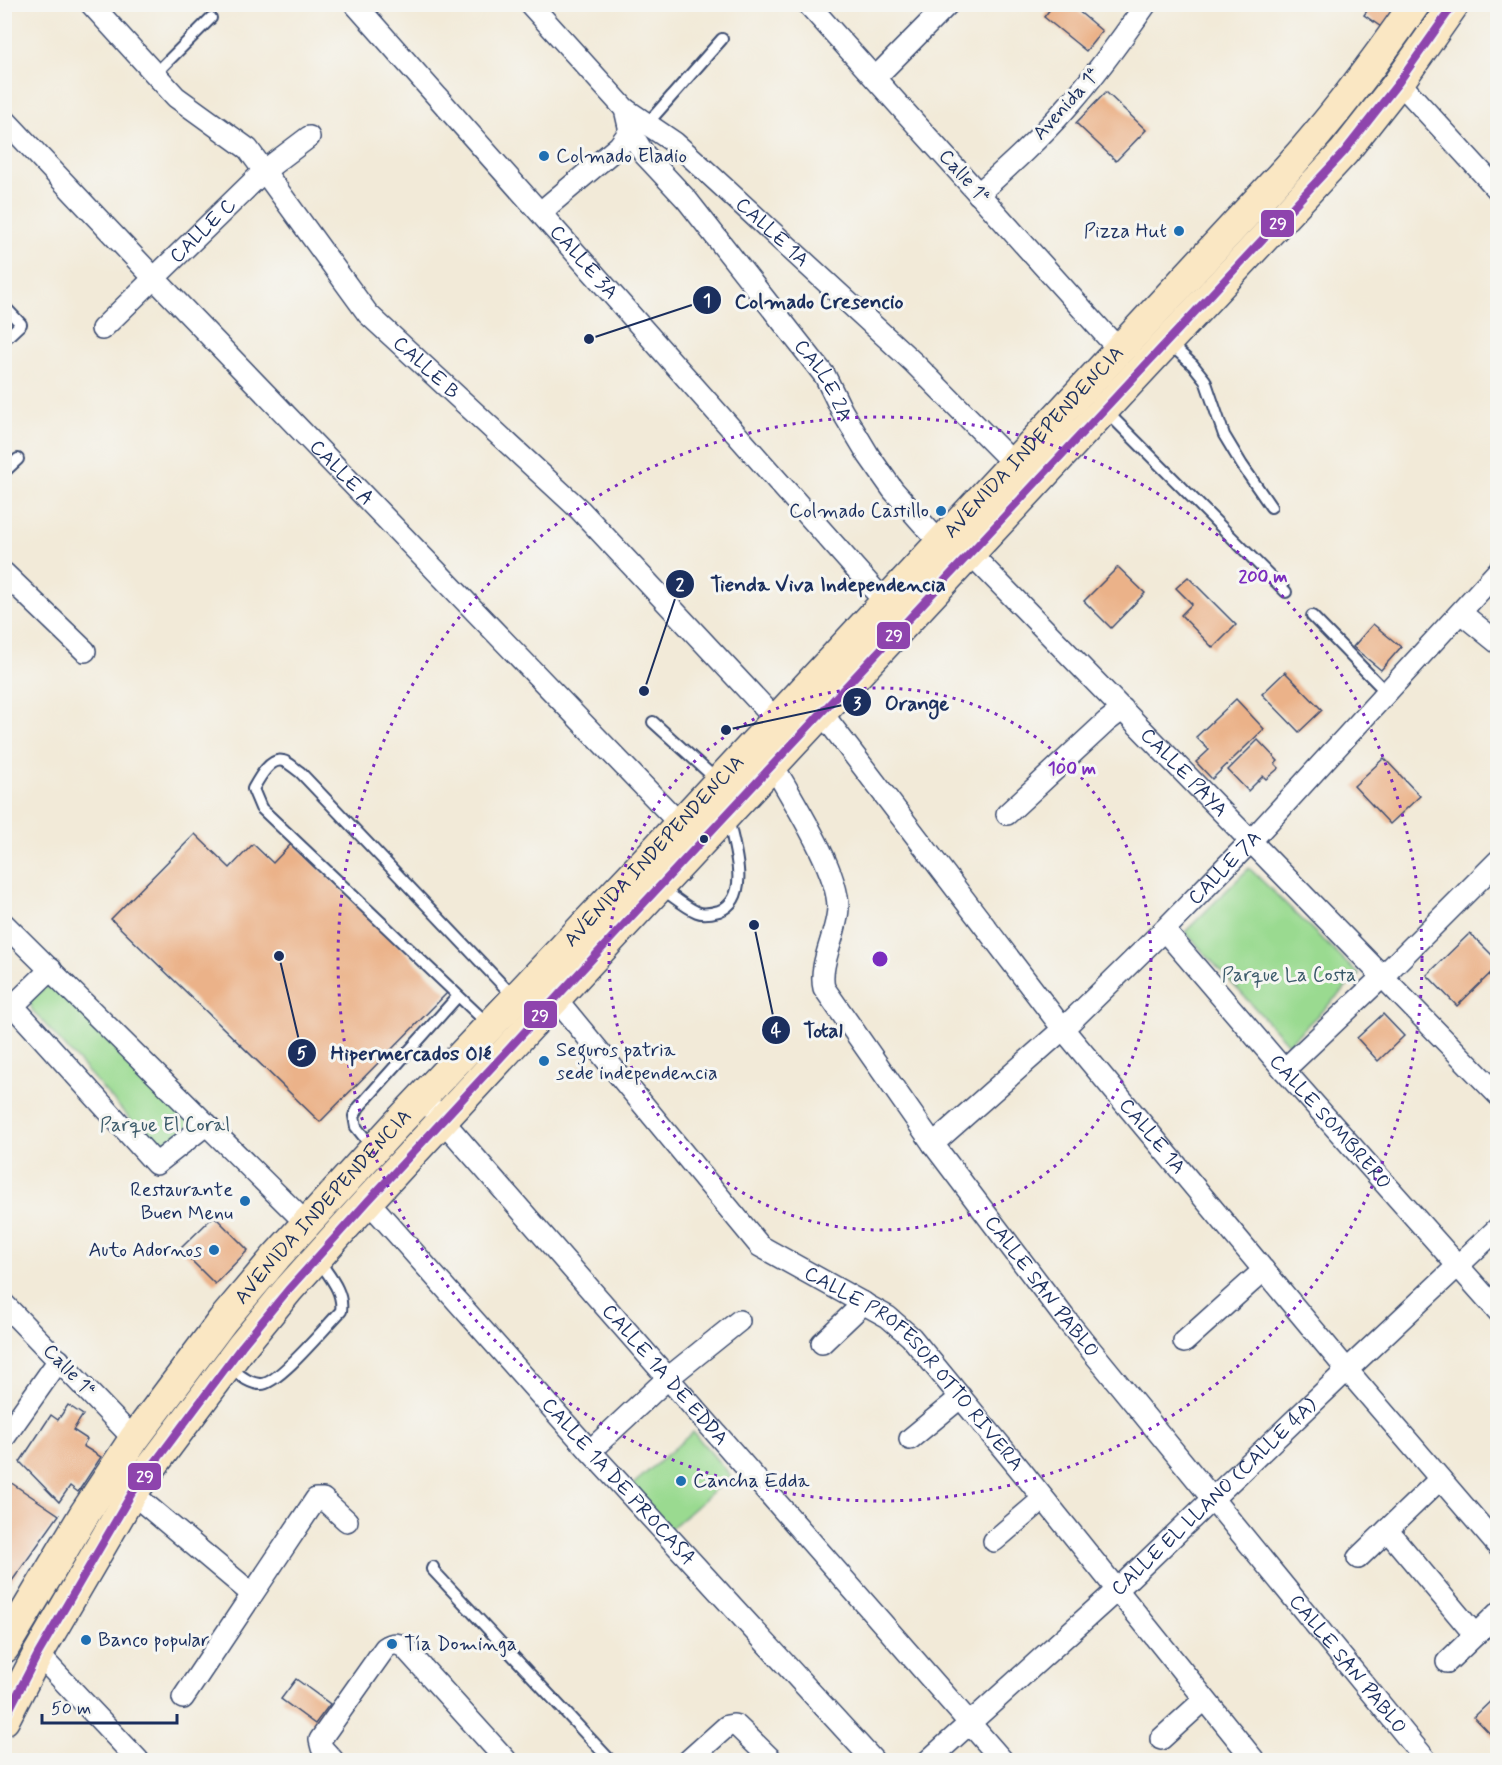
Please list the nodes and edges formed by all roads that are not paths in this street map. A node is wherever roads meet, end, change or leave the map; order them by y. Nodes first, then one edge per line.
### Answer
1 (91, 4) edge
2 (355, 4) edge
3 (530, 4) edge
4 (808, 4) edge
5 (948, 4) edge
6 (1146, 4) edge
7 (1415, 4) edge
8 (1449, 6) edge
9 (211, 18) dead end
10 (722, 39) dead end
11 (155, 74) junction
12 (875, 78) junction
13 (1399, 82) junction
14 (4, 119) edge
15 (638, 127) junction
16 (309, 137) dead end
17 (264, 171) junction
18 (1497, 190) edge
19 (978, 194) junction
20 (543, 214) junction
21 (154, 278) junction
22 (4, 306) edge
23 (102, 329) dead end
24 (4, 340) edge
25 (1168, 341) junction
26 (1119, 350) junction
27 (1105, 409) junction
28 (18, 459) dead end
29 (1014, 464) junction
30 (4, 472) edge
31 (1271, 507) dead end
32 (940, 543) junction
33 (970, 553) junction
34 (1497, 571) edge
35 (4, 573) edge
36 (1286, 592) dead end
37 (885, 602) junction
38 (1461, 613) junction
39 (1312, 616) dead end
40 (1497, 643) edge
41 (85, 651) dead end
42 (1387, 693) junction
43 (1123, 709) junction
44 (822, 713) junction
45 (776, 720) junction
46 (652, 722) dead end
47 (773, 765) junction
48 (718, 796) junction
49 (1007, 814) dead end
50 (680, 824) junction
51 (1250, 842) junction
52 (1497, 861) edge
53 (659, 887) junction
54 (607, 922) junction
55 (4, 924) edge
56 (1164, 930) junction
57 (51, 969) junction
58 (1383, 976) junction
59 (459, 996) junction
60 (516, 999) junction
61 (556, 999) junction
62 (490, 1026) junction
63 (1063, 1029) junction
64 (1284, 1070) junction
65 (1497, 1095) edge
66 (422, 1097) junction
67 (442, 1121) junction
68 (207, 1124) junction
69 (933, 1144) junction
70 (374, 1149) junction
71 (368, 1201) junction
72 (306, 1223) junction
73 (1497, 1228) edge
74 (317, 1258) junction
75 (1457, 1266) junction
76 (1263, 1270) junction
77 (864, 1303) junction
78 (4, 1304) edge
79 (1497, 1311) edge
80 (738, 1321) dead end
81 (1184, 1342) dead end
82 (822, 1343) dead end
83 (59, 1360) junction
84 (227, 1366) junction
85 (1347, 1370) junction
86 (668, 1378) junction
87 (961, 1397) junction
88 (164, 1398) junction
89 (190, 1416) junction
90 (4, 1438) edge
91 (134, 1439) junction
92 (910, 1439) dead end
93 (590, 1451) junction
94 (1440, 1479) junction
95 (132, 1493) junction
96 (1212, 1498) junction
97 (1043, 1499) junction
98 (347, 1521) dead end
99 (1387, 1530) junction
100 (994, 1541) dead end
101 (1497, 1546) edge
102 (1358, 1558) dead end
103 (433, 1567) dead end
104 (1117, 1590) junction
105 (252, 1594) junction
106 (1497, 1613) edge
107 (9, 1629) edge
108 (1475, 1635) junction
109 (38, 1653) junction
110 (1447, 1662) dead end
111 (183, 1698) dead end
112 (1204, 1700) junction
113 (4, 1720) edge
114 (970, 1724) junction
115 (1161, 1739) dead end
116 (138, 1761) edge
117 (333, 1761) edge
118 (506, 1761) edge
119 (610, 1761) edge
120 (689, 1761) edge
121 (772, 1761) edge
122 (873, 1761) edge
123 (929, 1761) edge
124 (1002, 1761) edge
125 (1254, 1761) edge
126 (1426, 1761) edge

1 - 11 street, CALLE B
2 - 20 street, CALLE 3A
3 - 15 street, CALLE 1A
4 - 12 street, Calle 1ª
5 - 12 street
6 - 19 street, Avenida 1ª
7 - 26 main road, AVENIDA INDEPENDENCIA
8 - 13 main road, AVENIDA INDEPENDENCIA
9 - 11 lane
10 - 15 lane
11 - 17 street, CALLE B
12 - 19 street, Calle 1ª
13 - 18 street
13 - 25 main road, AVENIDA INDEPENDENCIA
14 - 21 street, CALLE A
15 - 20 street
15 - 29 street, CALLE 1A
15 - 32 street, CALLE 2A
16 - 17 street, CALLE C
17 - 21 street, CALLE C
17 - 45 street, CALLE B
19 - 26 street, Calle 1ª
20 - 37 street, CALLE 3A
21 - 23 street, CALLE C
21 - 50 street, CALLE A
22 - 24 lane
25 - 27 main road, AVENIDA INDEPENDENCIA
25 - 31 lane
26 - 29 main road, AVENIDA INDEPENDENCIA
27 - 33 main road, AVENIDA INDEPENDENCIA
27 - 36 lane
28 - 30 lane
29 - 32 main road, AVENIDA INDEPENDENCIA
32 - 33 street, CALLE 2A
32 - 37 main road, AVENIDA INDEPENDENCIA
33 - 43 street, CALLE PAYA
33 - 44 main road, AVENIDA INDEPENDENCIA
34 - 38 street, CALLE 7A
35 - 41 street
37 - 45 main road, AVENIDA INDEPENDENCIA
38 - 40 street
38 - 42 street, CALLE 7A
39 - 42 lane
42 - 51 street, CALLE 7A
43 - 49 street
43 - 51 street, CALLE PAYA
44 - 47 main road, AVENIDA INDEPENDENCIA
44 - 63 street, CALLE 1A
45 - 48 main road, AVENIDA INDEPENDENCIA
46 - 48 lane
47 - 48 main road, AVENIDA INDEPENDENCIA
47 - 69 street, CALLE SAN PABLO
48 - 50 main road, AVENIDA INDEPENDENCIA
48 - 53 main road, AVENIDA INDEPENDENCIA
48 - 53 lane
50 - 54 main road, AVENIDA INDEPENDENCIA
51 - 56 street, CALLE 7A
51 - 58 street, CALLE PAYA
52 - 58 street
53 - 54 main road, AVENIDA INDEPENDENCIA
54 - 60 main road, AVENIDA INDEPENDENCIA
54 - 61 main road, AVENIDA INDEPENDENCIA
55 - 57 street
56 - 63 street, CALLE 7A
56 - 64 street, CALLE SOMBRERO
57 - 68 street
57 - 68 street
58 - 64 street
58 - 65 street, CALLE PAYA
59 - 60 lane
59 - 62 lane
59 - 70 lane
60 - 62 main road, AVENIDA INDEPENDENCIA
61 - 67 main road, AVENIDA INDEPENDENCIA
61 - 77 street, CALLE PROFESOR OTTO RIVERA
62 - 66 main road, AVENIDA INDEPENDENCIA
63 - 69 street, CALLE 7A
63 - 76 street, CALLE 1A
64 - 75 street, CALLE SOMBRERO
66 - 67 street, CALLE 1A DE EDDA
66 - 70 main road, AVENIDA INDEPENDENCIA
67 - 71 main road, AVENIDA INDEPENDENCIA
67 - 86 street, CALLE 1A DE EDDA
68 - 72 street
69 - 96 street, CALLE SAN PABLO
70 - 72 main road, AVENIDA INDEPENDENCIA
71 - 74 main road, AVENIDA INDEPENDENCIA
71 - 93 street, CALLE 1A DE PROCASA
72 - 88 main road, AVENIDA INDEPENDENCIA
73 - 75 street, CALLE EL LLANO (CALLE 4A)
74 - 84 main road, AVENIDA INDEPENDENCIA
74 - 84 lane
75 - 79 street, CALLE SOMBRERO
75 - 85 street, CALLE EL LLANO (CALLE 4A)
76 - 81 street
76 - 85 street, CALLE 1A
77 - 82 street
77 - 87 street, CALLE PROFESOR OTTO RIVERA
78 - 83 street, Calle 1ª
80 - 86 street
83 - 90 street
83 - 91 street, Calle 1ª
84 - 89 main road, AVENIDA INDEPENDENCIA
85 - 94 street, CALLE 1A
85 - 96 street, CALLE EL LLANO (CALLE 4A)
86 - 93 street
86 - 114 street, CALLE 1A DE EDDA
87 - 92 street
87 - 97 street, CALLE PROFESOR OTTO RIVERA
88 - 89 main road
88 - 91 main road, AVENIDA INDEPENDENCIA
89 - 95 main road, AVENIDA INDEPENDENCIA
91 - 107 main road, AVENIDA INDEPENDENCIA
93 - 122 street, CALLE 1A DE PROCASA
94 - 99 street
94 - 101 street, CALLE 1A
95 - 105 street
95 - 109 main road, AVENIDA INDEPENDENCIA
96 - 104 street, CALLE EL LLANO (CALLE 4A)
96 - 126 street, CALLE SAN PABLO
97 - 100 street
97 - 104 street, CALLE PROFESOR OTTO RIVERA
98 - 105 street
99 - 102 street
99 - 108 street
103 - 119 lane
104 - 112 street, CALLE PROFESOR OTTO RIVERA
104 - 114 street, CALLE EL LLANO (CALLE 4A)
105 - 111 street
106 - 108 street
108 - 110 street
109 - 113 main road, AVENIDA INDEPENDENCIA
109 - 116 street
112 - 115 street
112 - 125 street, CALLE PROFESOR OTTO RIVERA
114 - 123 street, CALLE EL LLANO (CALLE 4A)
114 - 124 street, CALLE 1A DE EDDA
117 - 118 street
120 - 121 street

